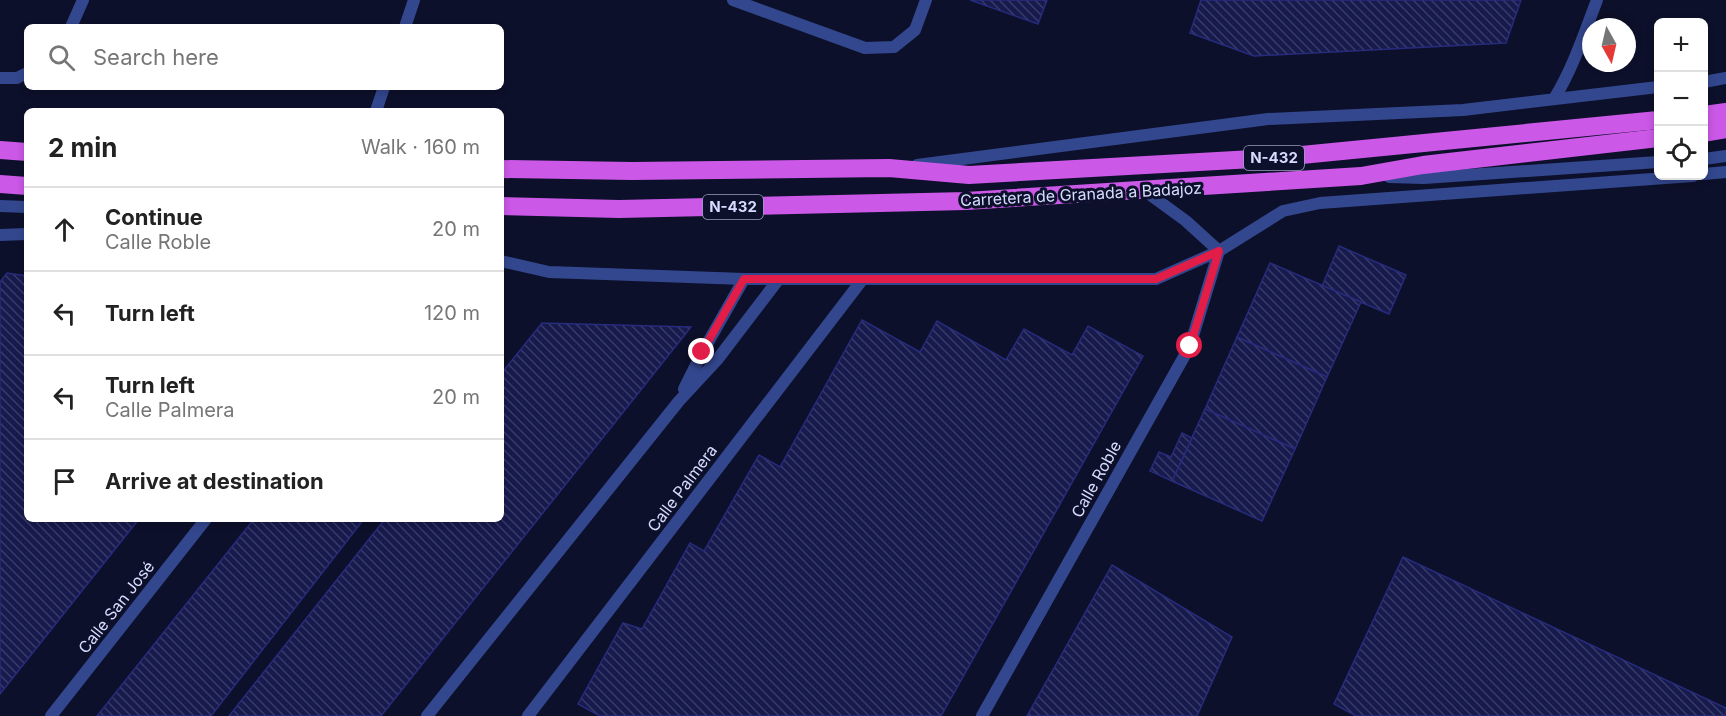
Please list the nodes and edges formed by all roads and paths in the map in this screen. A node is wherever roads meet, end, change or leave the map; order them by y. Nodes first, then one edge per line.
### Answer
1 (82, 0) edge
2 (414, 0) edge
3 (733, 0) edge
4 (926, 0) edge
5 (1597, 0) edge
6 (72, 24) edge
7 (406, 24) edge
8 (24, 74) edge
9 (0, 78) edge
10 (1726, 78) edge
11 (1708, 81) edge
12 (1654, 88) edge
13 (383, 90) edge
14 (1554, 99) junction
15 (377, 108) edge
16 (1726, 112) edge
17 (1708, 114) edge
18 (1654, 120) edge
19 (1726, 129) edge
20 (1708, 132) edge
21 (1654, 139) edge
22 (0, 150) edge
23 (24, 152) edge
24 (1726, 156) edge
25 (1708, 158) edge
26 (1654, 162) edge
27 (889, 168) junction
28 (504, 170) edge
29 (1726, 172) edge
30 (1708, 174) edge
31 (1361, 176) junction
32 (1654, 179) edge
33 (0, 184) edge
34 (24, 186) edge
35 (1145, 191) junction
36 (504, 206) edge
37 (24, 207) edge
38 (2, 209) edge
39 (24, 234) edge
40 (0, 235) edge
41 (1219, 251) junction
42 (504, 262) edge
43 (744, 279) junction
44 (778, 280) junction
45 (862, 280) junction
46 (679, 401) junction
47 (204, 522) edge
48 (51, 716) edge
49 (428, 716) edge
50 (528, 716) edge
51 (982, 716) edge

1 - 6 street
2 - 7 street
3 - 4 street
5 - 14 street
8 - 9 street
10 - 11 street
12 - 14 street
13 - 15 street
14 - 27 street
16 - 17 highway
18 - 27 highway, Carretera de Granada a Badajoz / N-432
19 - 20 highway
21 - 31 highway, Carretera de Granada a Badajoz / N-432
22 - 23 highway
24 - 25 street
26 - 31 street
27 - 28 highway, Carretera de Granada a Badajoz / N-432
29 - 30 street
31 - 35 highway, Carretera de Granada a Badajoz / N-432
32 - 41 street
33 - 34 highway
35 - 36 highway, Carretera de Granada a Badajoz / N-432
35 - 41 street
37 - 38 street
39 - 40 street
41 - 45 street
41 - 51 street, Calle Roble
42 - 43 street
43 - 44 street
43 - 46 street
44 - 45 street
44 - 46 street
45 - 50 street, Calle Palmera
46 - 49 street
47 - 48 street, Calle San José

